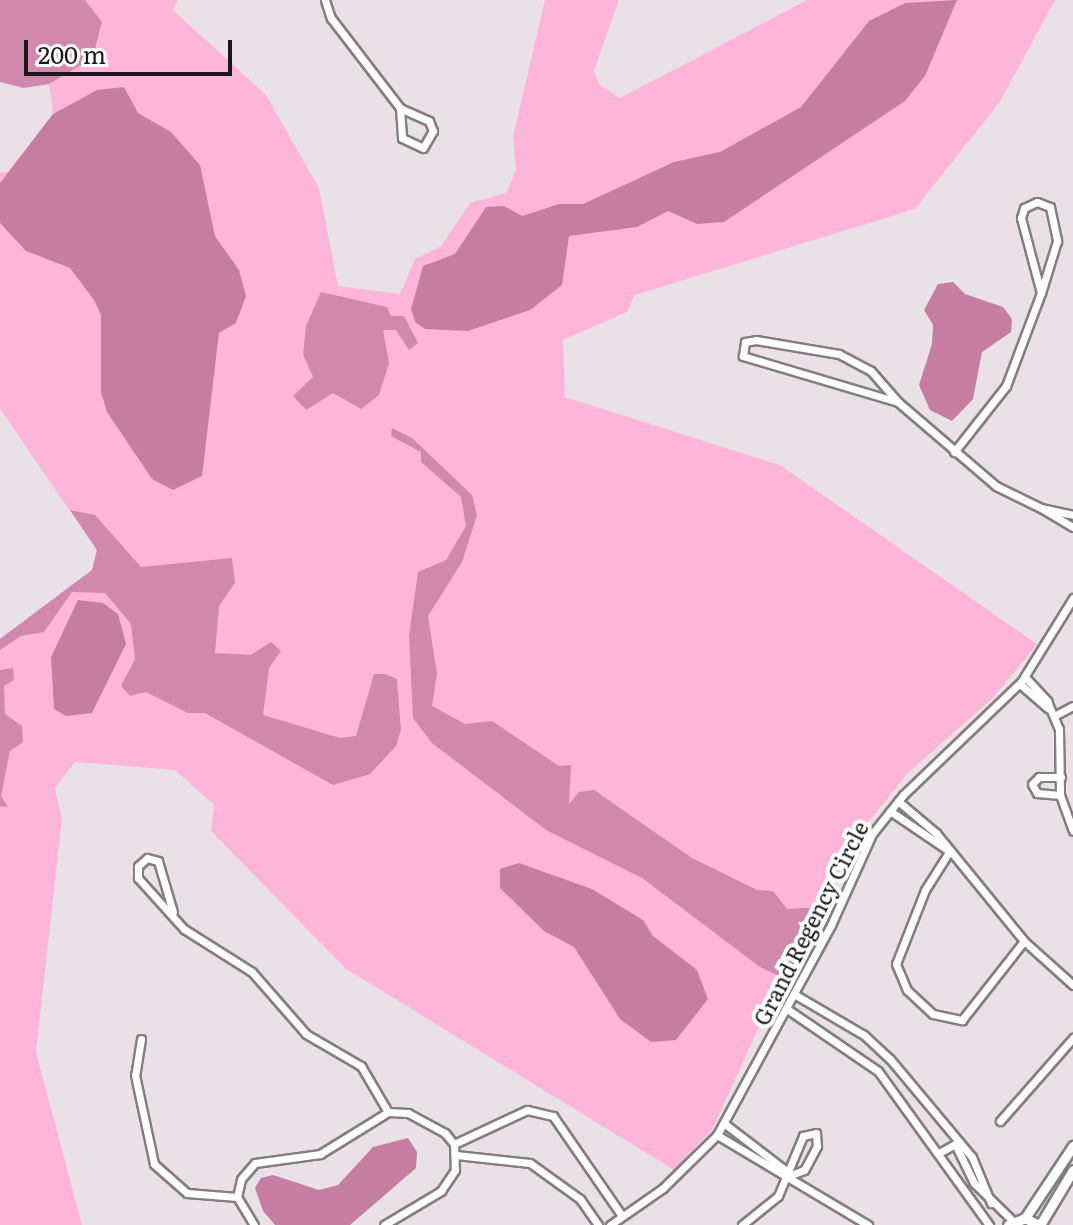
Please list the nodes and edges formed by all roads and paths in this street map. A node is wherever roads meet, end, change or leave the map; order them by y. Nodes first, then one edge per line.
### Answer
1 (325, 0) edge
2 (400, 108) junction
3 (1041, 293) junction
4 (898, 402) junction
5 (954, 452) junction
6 (1041, 508) junction
7 (1073, 515) edge
8 (1073, 527) edge
9 (1073, 598) edge
10 (1022, 680) junction
11 (1073, 706) edge
12 (1054, 716) junction
13 (1061, 777) junction
14 (1060, 795) junction
15 (898, 801) junction
16 (890, 811) junction
17 (1073, 831) edge
18 (947, 850) junction
19 (173, 912) junction
20 (1024, 941) junction
21 (1073, 985) edge
22 (794, 994) junction
23 (787, 1009) junction
24 (1073, 1038) edge
25 (141, 1039) dead end
26 (388, 1112) junction
27 (1000, 1121) dead end
28 (725, 1124) junction
29 (717, 1135) junction
30 (454, 1144) junction
31 (955, 1144) junction
32 (1073, 1146) edge
33 (939, 1153) junction
34 (456, 1155) junction
35 (1073, 1170) edge
36 (791, 1175) junction
37 (237, 1197) junction
38 (991, 1203) junction
39 (979, 1215) junction
40 (622, 1216) junction
41 (1025, 1218) junction
42 (1010, 1223) edge
43 (254, 1225) edge
44 (384, 1225) edge
45 (598, 1225) edge
46 (610, 1225) edge
47 (742, 1225) edge
48 (868, 1225) edge
49 (989, 1225) edge
50 (1039, 1225) edge

1 - 2 street
2 - 2 street
3 - 3 street
3 - 5 street
4 - 4 street
4 - 5 street
5 - 6 street
6 - 7 street
6 - 8 street
9 - 10 street, Grand Regency Circle
10 - 12 street
10 - 15 street, Grand Regency Circle
11 - 12 street
12 - 13 street
13 - 14 street
13 - 14 street
14 - 17 street
15 - 16 street, Grand Regency Circle
15 - 18 street
16 - 18 street
16 - 22 street, Grand Regency Circle
18 - 20 street
18 - 20 street
19 - 19 street
19 - 26 street
20 - 21 street
22 - 23 street, Grand Regency Circle
22 - 31 street
23 - 28 street, Grand Regency Circle
23 - 33 street
24 - 27 street
25 - 37 street
26 - 30 street
26 - 37 street
28 - 29 street, Grand Regency Circle
28 - 36 street
29 - 36 street
29 - 40 street, Grand Regency Circle
30 - 34 street
30 - 40 street
31 - 33 street
31 - 38 street
32 - 41 street
33 - 39 street
34 - 44 street
34 - 45 street
35 - 50 street
36 - 36 street
36 - 47 street
36 - 48 street
37 - 43 street
38 - 39 street
38 - 42 street
39 - 49 street
40 - 46 street, Grand Regency Circle
41 - 42 street
41 - 50 street

